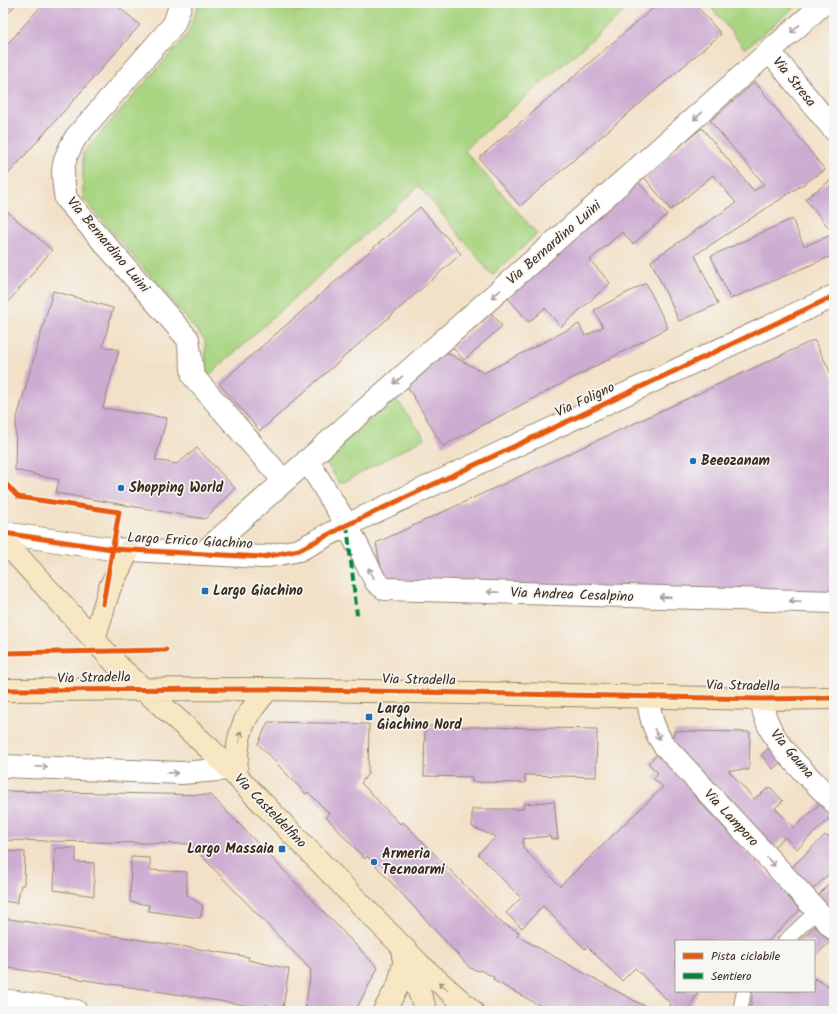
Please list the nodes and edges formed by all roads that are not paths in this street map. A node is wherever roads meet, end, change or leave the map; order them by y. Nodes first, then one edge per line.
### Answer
1 (181, 3) edge
2 (824, 3) edge
3 (770, 52) junction
4 (834, 130) edge
5 (834, 296) edge
6 (307, 460) junction
7 (283, 480) junction
8 (347, 525) junction
9 (3, 533) edge
10 (3, 540) edge
11 (129, 550) junction
12 (203, 553) junction
13 (834, 602) edge
14 (94, 639) junction
15 (143, 689) junction
16 (268, 689) junction
17 (3, 690) edge
18 (648, 696) junction
19 (834, 698) edge
20 (762, 699) junction
21 (3, 766) edge
22 (233, 772) junction
23 (834, 802) edge
24 (817, 911) junction
25 (834, 929) edge
26 (393, 937) junction
27 (786, 940) edge
28 (405, 959) junction
29 (744, 992) edge
30 (3, 1000) edge
31 (76, 1011) edge
32 (384, 1011) edge
33 (426, 1011) edge
34 (472, 1011) edge
35 (740, 1011) edge

1 - 7 street, Via Bernardino Luini
2 -> 3 street, Via Bernardino Luini
3 - 4 street, Via Stresa
3 -> 6 street, Via Bernardino Luini
5 - 8 street, Via Foligno
6 - 7 street, Via Bernardino Luini
6 - 8 street, Via Andrea Cesalpino
7 - 12 street, Via Bernardino Luini
8 - 12 street, Largo Errico Giachino
13 -> 8 street, Via Andrea Cesalpino
9 - 11 street, Largo Errico Giachino
10 - 14 street
11 - 12 street, Largo Errico Giachino
11 - 14 street
14 - 15 street
15 - 16 street, Via Stradella
15 - 17 street, Via Stradella
15 - 22 street, Via Casteldelfino
16 - 18 street, Via Stradella
22 -> 16 street
18 - 20 street, Via Stradella
18 -> 24 street, Via Lamporo
19 - 20 street, Via Stradella
20 - 23 street, Via Gauna
21 -> 22 street
22 - 26 street, Via Casteldelfino
24 - 25 street, Via Lamporo
24 - 27 lane
26 - 28 street, Via Casteldelfino
34 -> 26 street, Via Casteldelfino
28 - 32 street
28 - 33 street, Via Casteldelfino
29 - 35 lane
30 - 31 street

